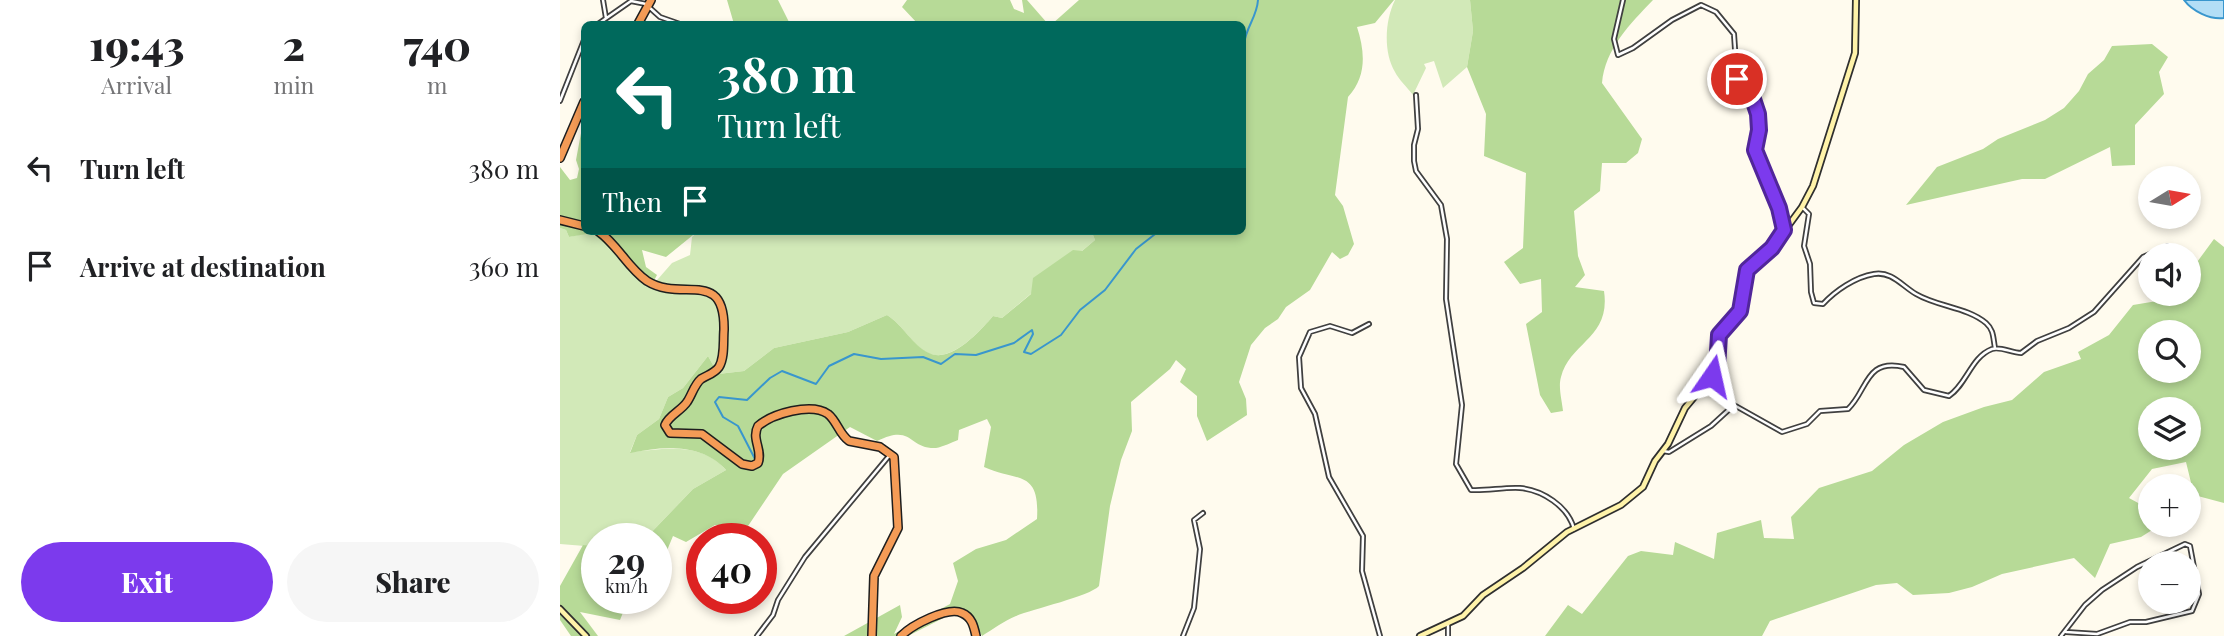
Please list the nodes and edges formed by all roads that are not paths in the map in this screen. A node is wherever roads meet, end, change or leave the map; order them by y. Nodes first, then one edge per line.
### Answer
1 (603, 0) edge
2 (1623, 0) edge
3 (1856, 0) edge
4 (649, 3) edge
5 (606, 18) junction
6 (602, 21) edge
7 (640, 21) edge
8 (671, 21) edge
9 (581, 48) edge
10 (1416, 95) dead end
11 (560, 101) edge
12 (581, 109) edge
13 (560, 158) edge
14 (1802, 207) junction
15 (560, 220) edge
16 (581, 225) edge
17 (1784, 230) junction
18 (602, 235) edge
19 (2138, 263) edge
20 (1369, 324) dead end
21 (1995, 348) junction
22 (1663, 451) junction
23 (891, 453) junction
24 (1203, 513) dead end
25 (1574, 529) junction
26 (560, 609) edge
27 (1448, 624) junction
28 (2066, 632) junction
29 (586, 636) edge
30 (757, 636) edge
31 (872, 636) edge
32 (901, 636) edge
33 (976, 636) edge
34 (1183, 636) edge
35 (1380, 636) edge
36 (1420, 636) edge
37 (1448, 636) edge
38 (2062, 636) edge

1 - 5 street
2 - 17 street
3 - 14 street
4 - 5 street
4 - 7 highway
4 - 8 street
5 - 6 street
9 - 11 street
10 - 25 street
12 - 13 highway
14 - 17 street
14 - 21 street
15 - 16 highway
17 - 22 street
18 - 23 highway
19 - 21 street
20 - 35 street
21 - 22 street
22 - 25 street
23 - 30 street
23 - 31 highway
24 - 34 street
25 - 27 street
26 - 29 street
27 - 36 street
27 - 37 street
28 - 28 street
28 - 38 street
32 - 33 highway

